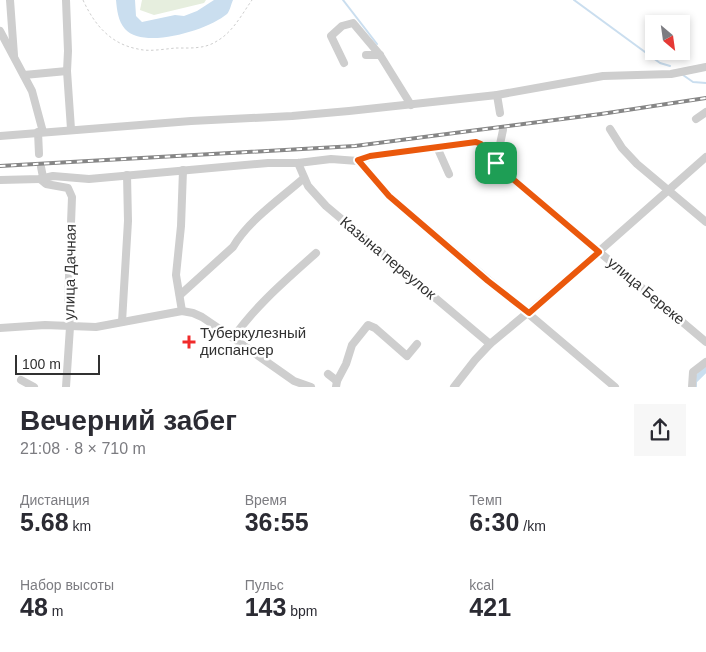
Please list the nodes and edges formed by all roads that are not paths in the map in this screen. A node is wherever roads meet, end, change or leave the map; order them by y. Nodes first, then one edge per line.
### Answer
1 (10, 0) edge
2 (66, 0) edge
3 (0, 31) edge
4 (380, 54) junction
5 (366, 55) dead end
6 (14, 57) junction
7 (344, 63) dead end
8 (706, 67) edge
9 (66, 72) junction
10 (24, 75) junction
11 (497, 95) junction
12 (410, 105) junction
13 (706, 112) edge
14 (500, 113) dead end
15 (696, 119) dead end
16 (71, 129) junction
17 (610, 129) dead end
18 (503, 130) dead end
19 (40, 132) junction
20 (0, 136) edge
21 (437, 147) junction
22 (39, 154) dead end
23 (706, 157) edge
24 (358, 160) junction
25 (298, 163) junction
26 (496, 163) junction
27 (42, 167) dead end
28 (183, 170) junction
29 (449, 174) dead end
30 (127, 175) junction
31 (41, 178) junction
32 (304, 178) junction
33 (0, 180) edge
34 (670, 190) junction
35 (706, 222) edge
36 (599, 252) junction
37 (316, 253) dead end
38 (180, 295) junction
39 (182, 311) junction
40 (529, 313) junction
41 (122, 322) junction
42 (67, 326) junction
43 (0, 328) edge
44 (233, 338) junction
45 (706, 342) edge
46 (417, 344) dead end
47 (490, 344) junction
48 (706, 362) edge
49 (328, 374) dead end
50 (21, 380) dead end
51 (336, 385) edge
52 (34, 387) edge
53 (66, 387) edge
54 (310, 387) edge
55 (454, 387) edge
56 (615, 387) edge
57 (692, 387) edge

1 - 6 street
2 - 9 street
3 - 6 street
4 - 5 street
4 - 7 street
4 - 12 street
6 - 10 street
8 - 11 street
9 - 10 street
9 - 16 street
10 - 19 street
11 - 12 street
11 - 14 street
12 - 16 street
13 - 15 street
16 - 19 street
17 - 34 street
18 - 26 street
19 - 20 street
19 - 22 street
21 - 24 street
21 - 26 street, улица Береке
21 - 29 street
23 - 34 street
24 - 25 street
24 - 40 street
25 - 28 street
25 - 32 street, Казына переулок
26 - 36 street, улица Береке
27 - 31 street
28 - 30 street
28 - 38 street
30 - 31 street
30 - 41 street
31 - 33 street
31 - 42 street, улица Дачная
32 - 38 street
32 - 47 street, Казына переулок
34 - 35 street
34 - 36 street
36 - 40 street
36 - 45 street, улица Береке
37 - 44 street
38 - 39 street
39 - 41 street
39 - 44 street
40 - 47 street
40 - 56 street
41 - 42 street
42 - 43 street
42 - 53 street, улица Дачная
44 - 54 street
46 - 51 street
47 - 55 street
48 - 57 street
49 - 51 street
50 - 52 street

